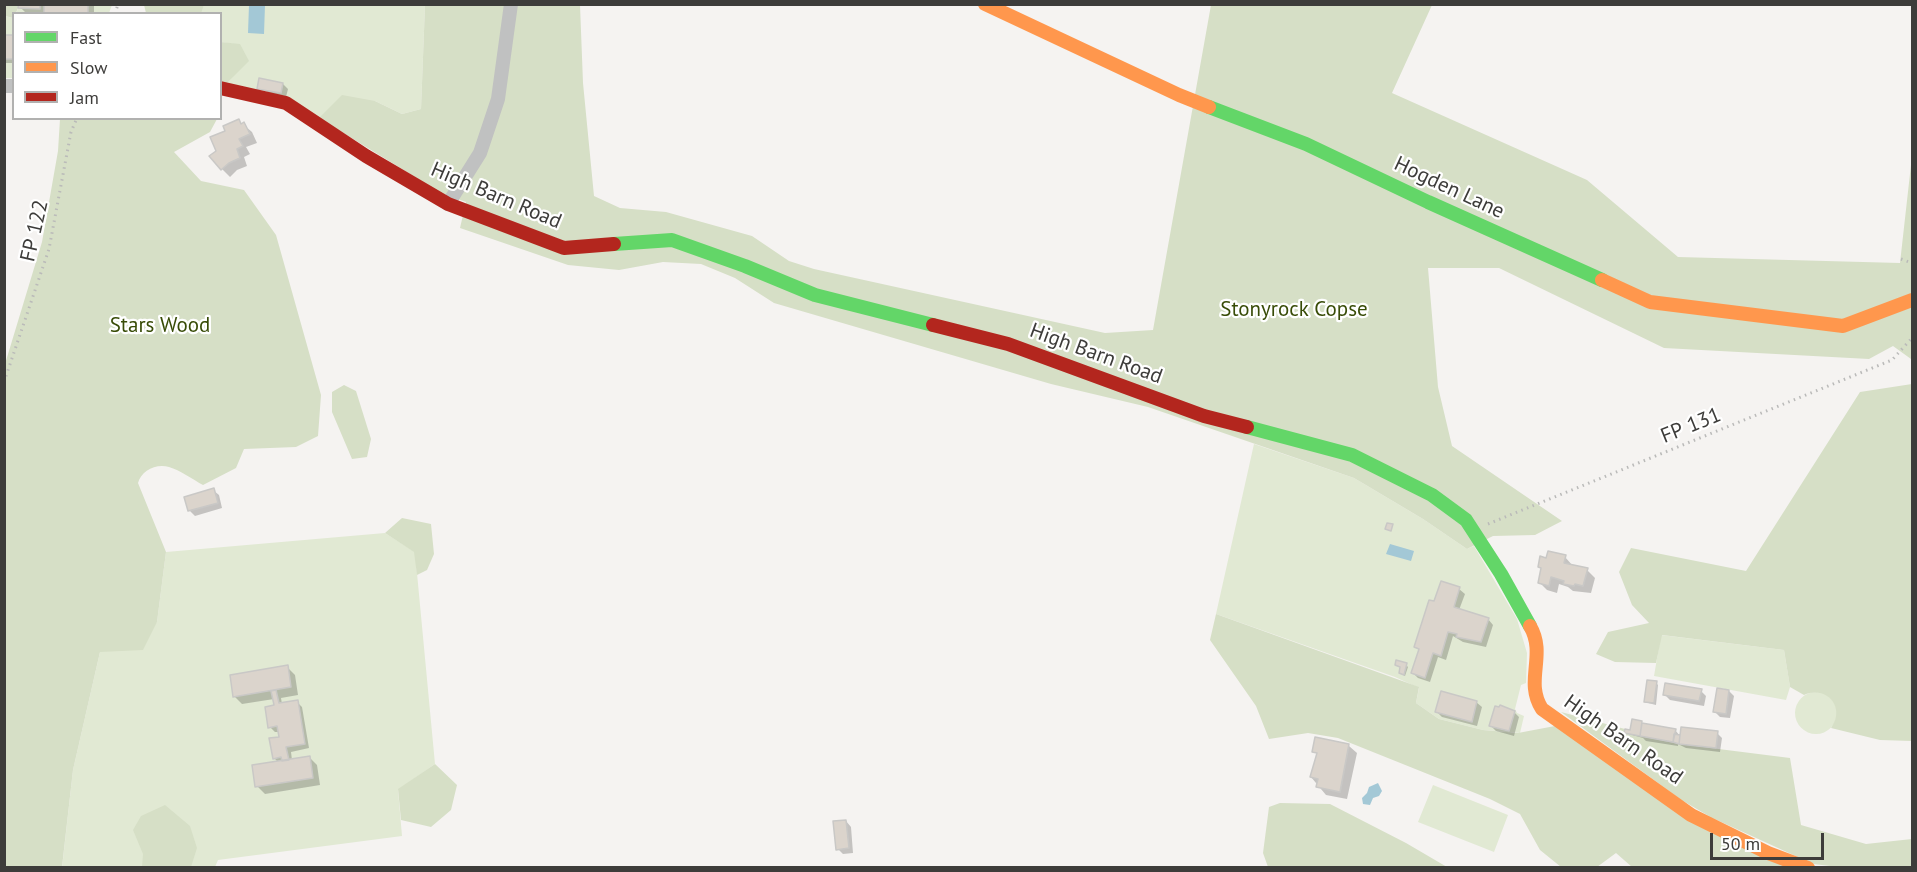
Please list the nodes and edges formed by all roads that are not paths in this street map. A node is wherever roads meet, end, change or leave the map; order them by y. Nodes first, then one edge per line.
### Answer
1 (512, 4) edge
2 (985, 4) edge
3 (222, 88) edge
4 (448, 204) junction
5 (1912, 300) edge
6 (1808, 867) edge

1 - 4 street
2 - 5 street, Hogden Lane
3 - 4 street, High Barn Road
4 - 6 street, High Barn Road

